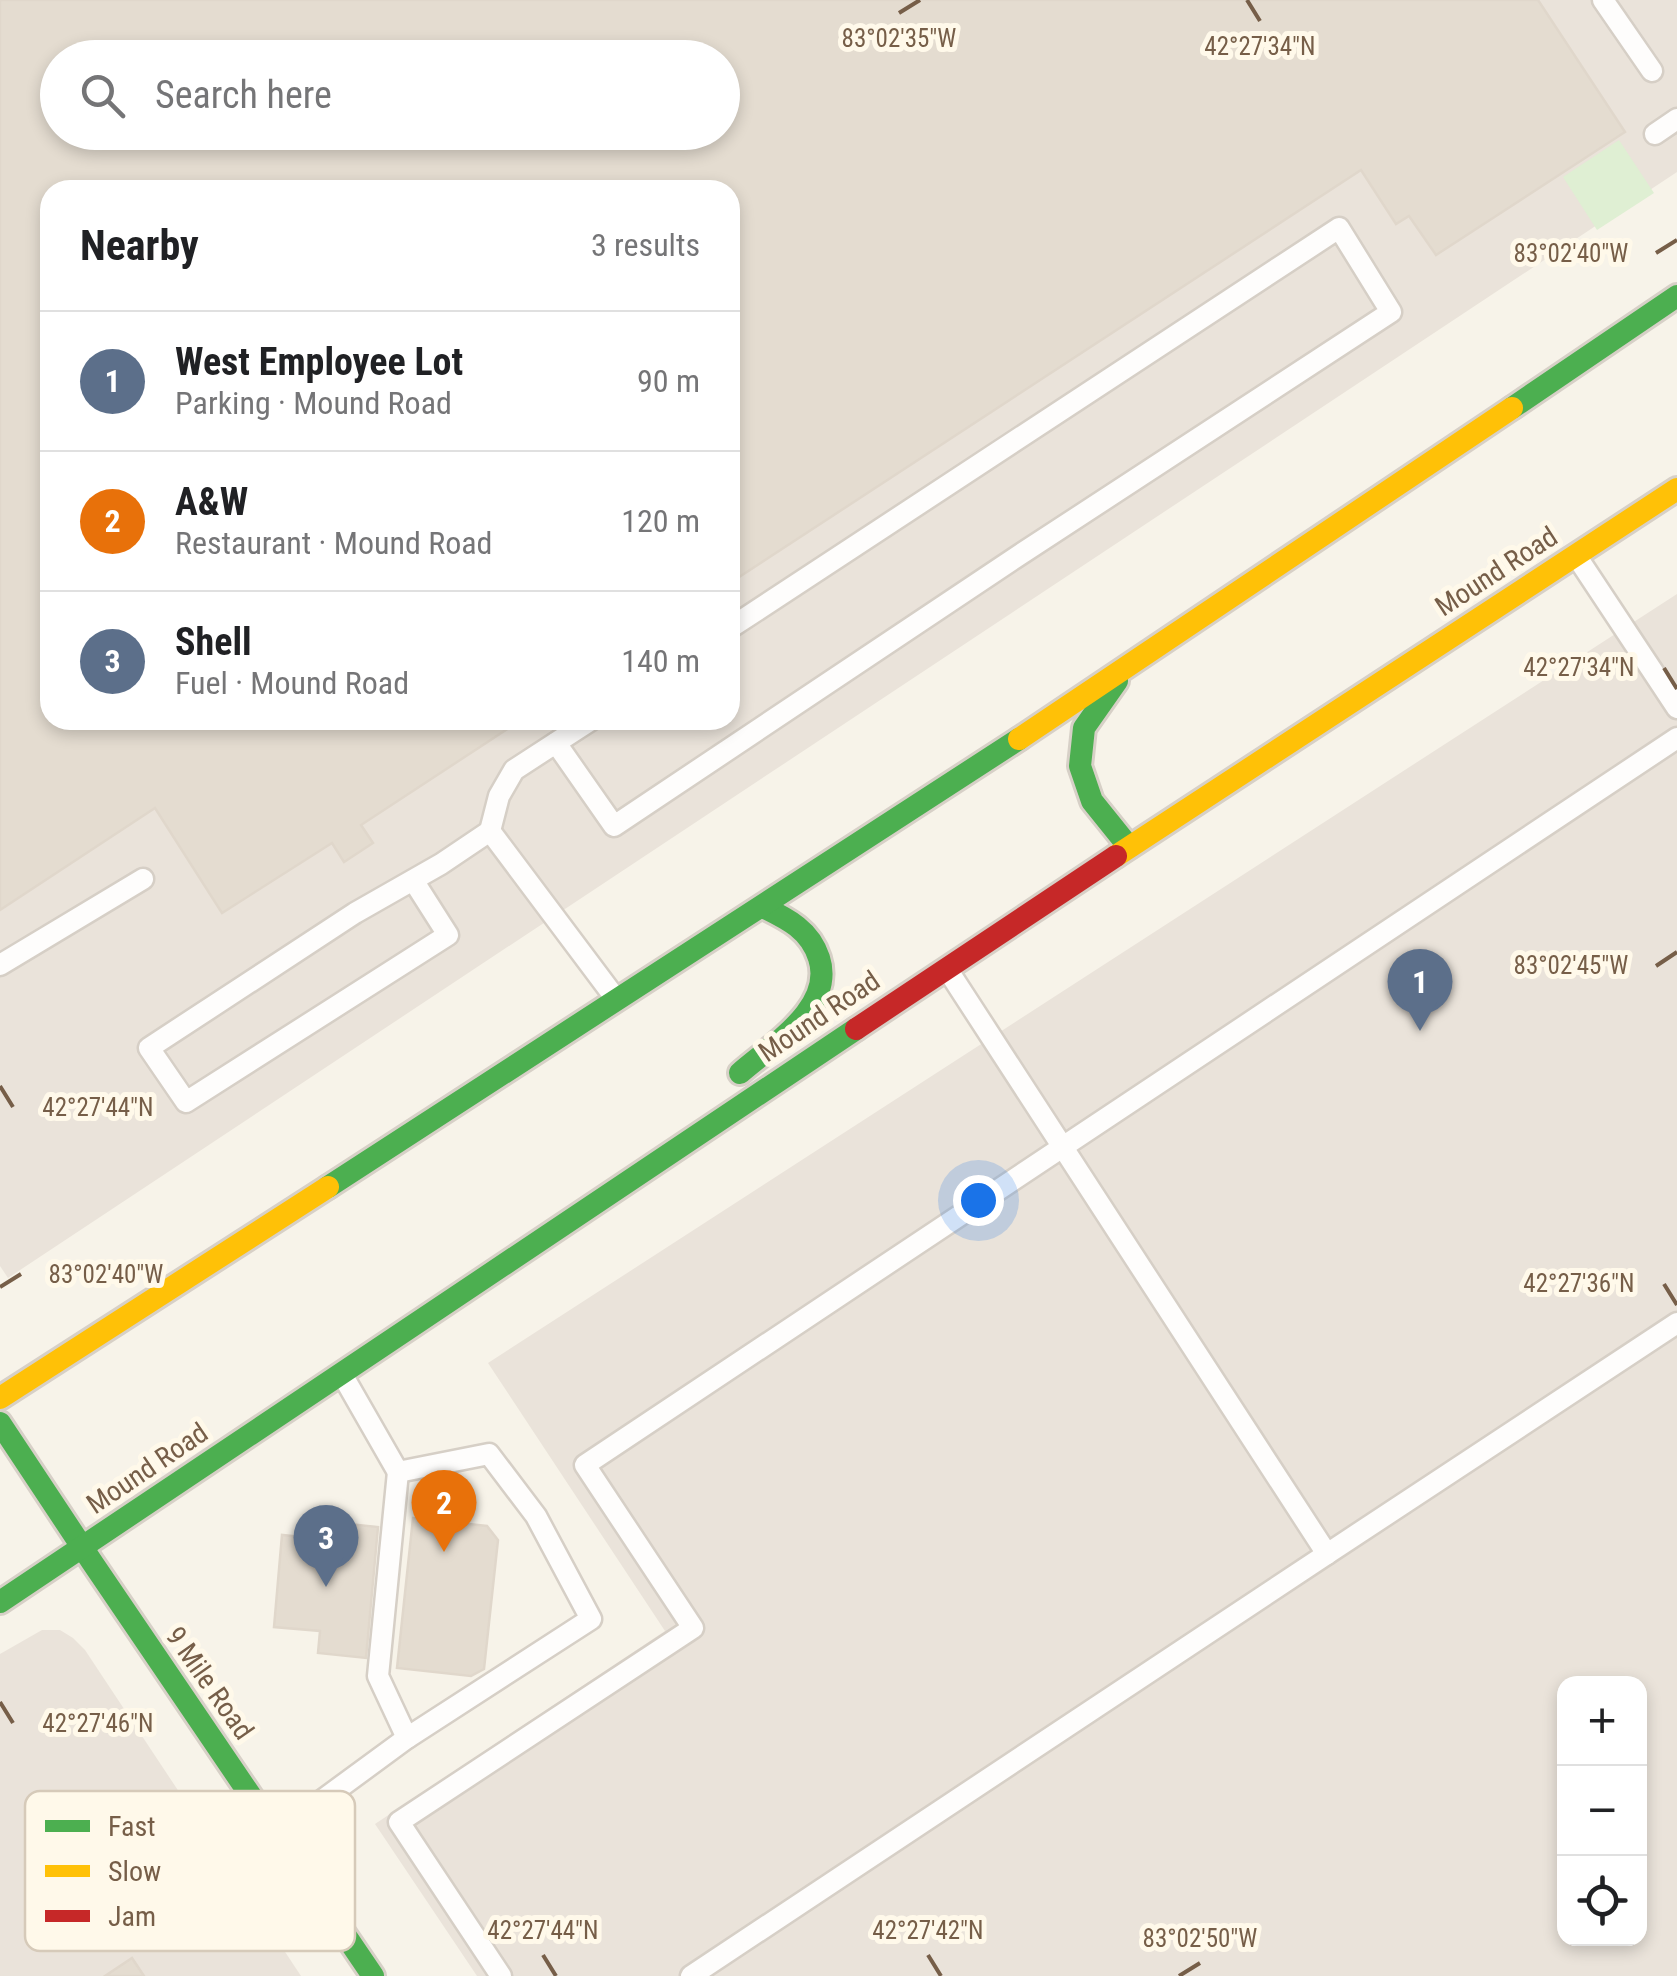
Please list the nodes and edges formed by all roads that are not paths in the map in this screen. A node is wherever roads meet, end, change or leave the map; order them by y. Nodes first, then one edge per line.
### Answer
1 (1603, 0) edge
2 (1652, 71) dead end
3 (1677, 119) edge
4 (1654, 134) dead end
5 (1677, 296) edge
6 (1677, 489) edge
7 (1576, 555) junction
8 (740, 621) edge
9 (1125, 670) junction
10 (1677, 708) edge
11 (575, 730) edge
12 (1677, 738) edge
13 (556, 742) junction
14 (490, 831) junction
15 (1129, 847) junction
16 (143, 879) dead end
17 (414, 880) junction
18 (763, 907) junction
19 (0, 965) edge
20 (946, 968) junction
21 (617, 1001) junction
22 (1063, 1147) junction
23 (600, 1199) junction
24 (1677, 1323) edge
25 (341, 1373) junction
26 (0, 1398) edge
27 (0, 1423) edge
28 (398, 1472) junction
29 (80, 1548) junction
30 (1327, 1554) junction
31 (0, 1602) edge
32 (407, 1738) junction
33 (248, 1791) edge
34 (334, 1791) edge
35 (355, 1950) edge
36 (372, 1976) edge
37 (501, 1976) edge
38 (692, 1976) edge

1 - 2 lane
3 - 4 lane
5 - 9 main road
6 - 7 main road, Mound Road
7 - 10 lane
7 - 15 main road, Mound Road
8 - 13 lane
9 - 15 main road
9 - 18 main road
11 - 13 lane
12 - 22 lane
13 - 14 lane
14 - 17 lane
14 - 21 lane
15 - 20 main road, Mound Road
16 - 19 lane
17 - 17 lane
18 - 21 main road
18 - 23 main road
20 - 22 lane
20 - 23 main road, Mound Road
21 - 26 main road
22 - 30 lane
22 - 37 lane
23 - 25 main road, Mound Road
24 - 30 lane
25 - 28 lane
25 - 29 main road, Mound Road
27 - 29 main road, 9 Mile Road
28 - 32 lane
28 - 32 lane
29 - 31 main road, Mound Road
29 - 33 main road, 9 Mile Road
30 - 38 lane
32 - 34 lane
35 - 36 main road, 9 Mile Road

